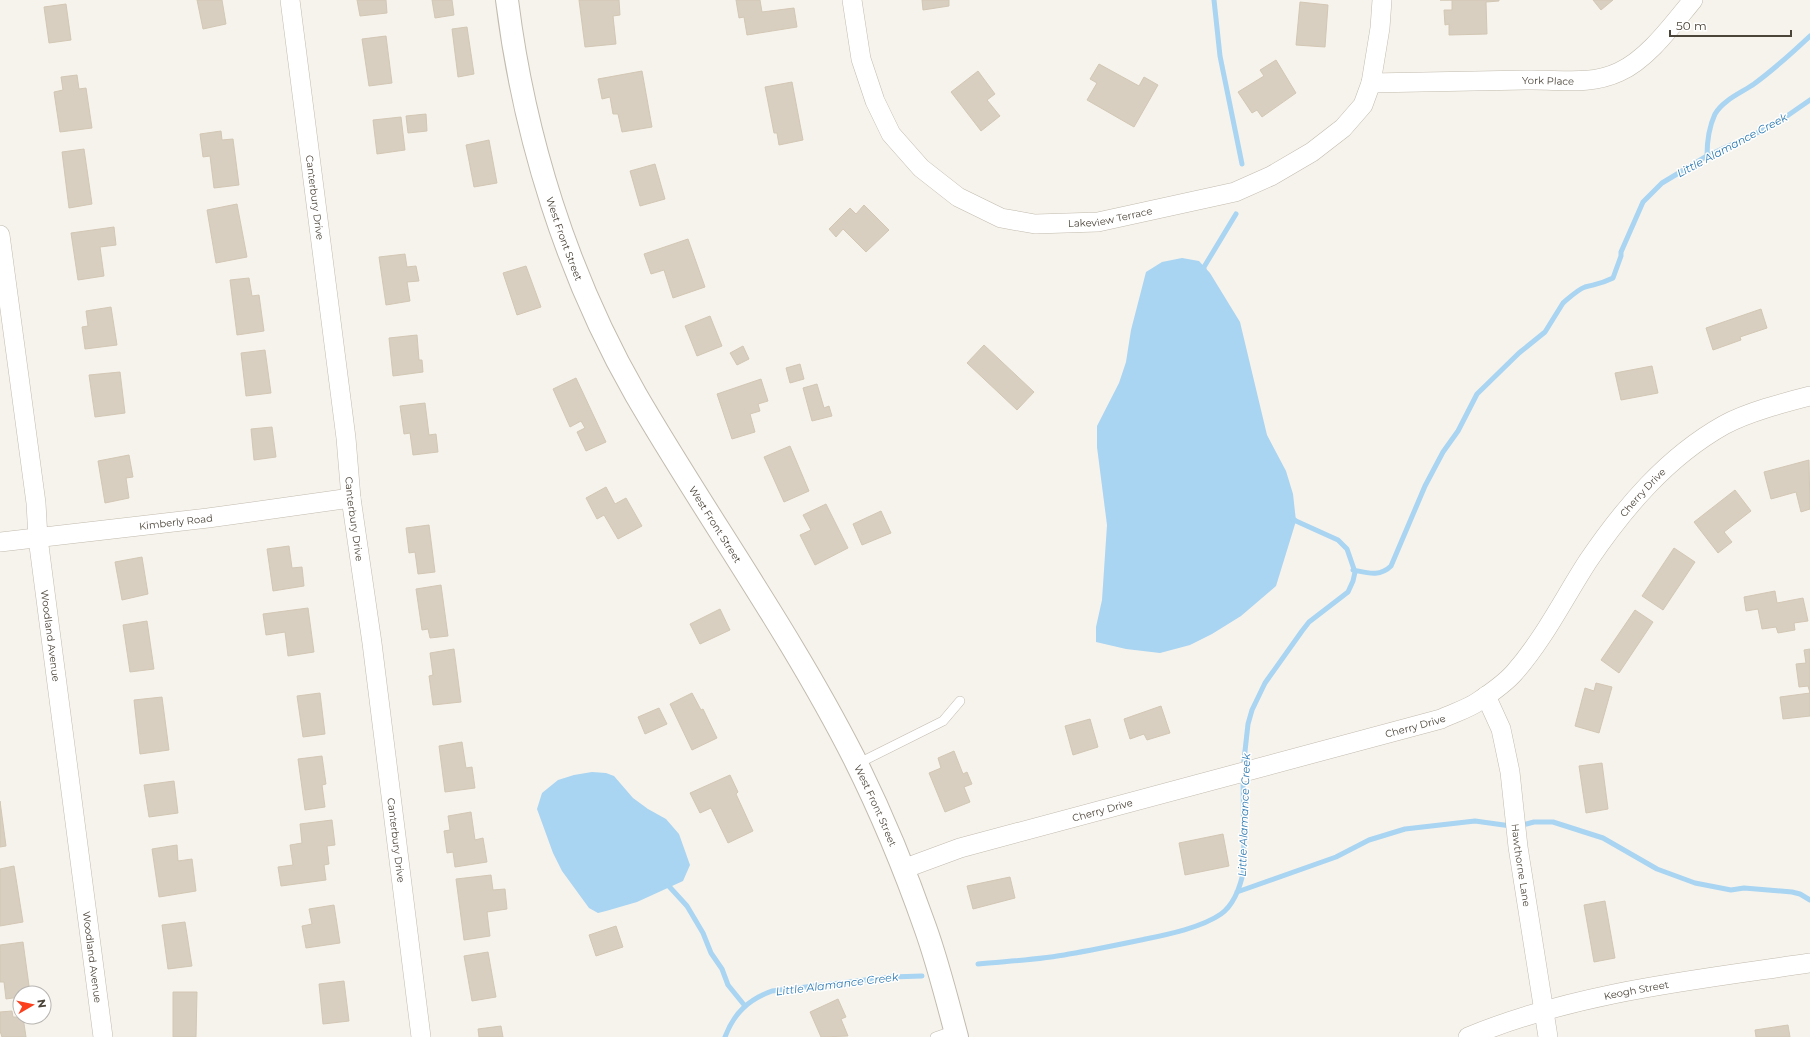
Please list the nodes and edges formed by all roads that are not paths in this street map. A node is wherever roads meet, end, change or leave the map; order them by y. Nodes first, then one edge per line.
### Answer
1 (290, 0) edge
2 (507, 0) edge
3 (852, 0) edge
4 (1382, 0) edge
5 (1693, 0) edge
6 (1371, 83) junction
7 (0, 235) edge
8 (1810, 396) edge
9 (351, 498) junction
10 (38, 538) junction
11 (0, 542) edge
12 (1486, 696) junction
13 (960, 702) dead end
14 (857, 764) junction
15 (903, 869) junction
16 (1810, 963) edge
17 (1544, 1010) junction
18 (949, 1035) edge
19 (103, 1037) edge
20 (421, 1037) edge
21 (1468, 1037) edge
22 (1548, 1037) edge

1 - 9 street, Canterbury Drive
2 - 14 street, West Front Street
3 - 6 street, Lakeview Terrace
4 - 6 street, Lakeview Terrace
5 - 6 street, York Place
7 - 10 street, Woodland Avenue
8 - 12 street, Cherry Drive
9 - 10 street, Kimberly Road
9 - 20 street, Canterbury Drive
10 - 11 street, Kimberly Road
10 - 19 street, Woodland Avenue
12 - 15 street, Cherry Drive
12 - 17 street, Hawthorne Lane
13 - 14 lane
14 - 15 street, West Front Street
15 - 18 street, West Front Street
16 - 17 street, Keogh Street
17 - 21 street, Keogh Street
17 - 22 street, Hawthorne Lane

